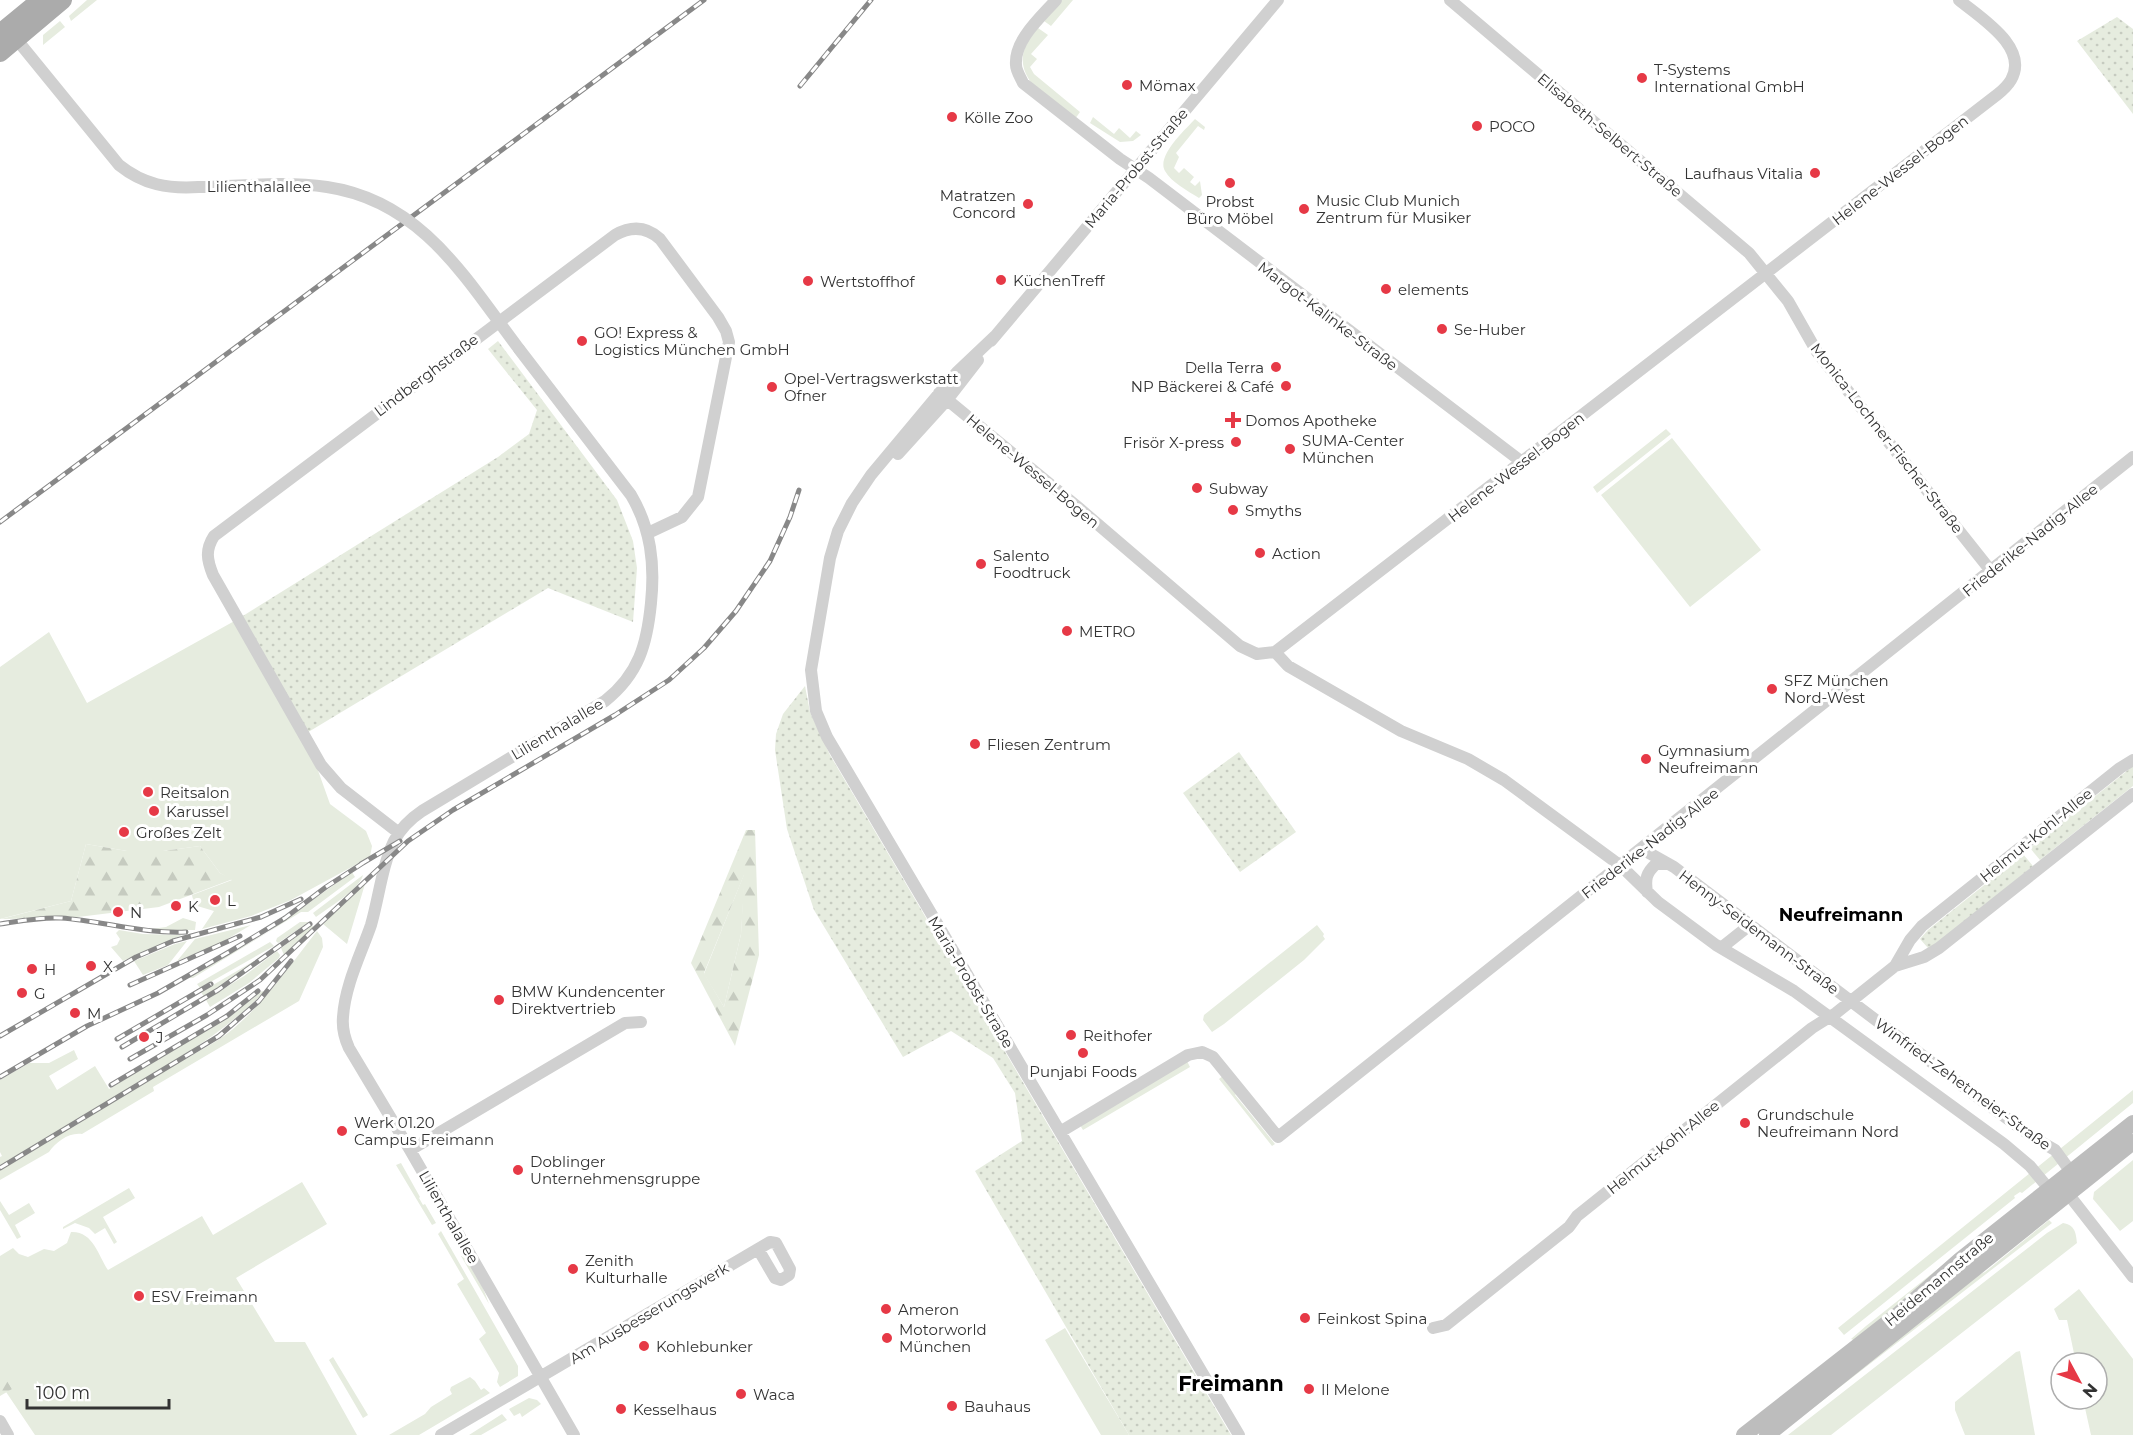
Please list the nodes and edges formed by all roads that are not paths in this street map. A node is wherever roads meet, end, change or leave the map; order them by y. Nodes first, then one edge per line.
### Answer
1 (40, 0) edge
2 (63, 0) edge
3 (1056, 0) edge
4 (1278, 0) edge
5 (1450, 0) edge
6 (1959, 0) edge
7 (8, 33) edge
8 (0, 53) edge
9 (1135, 169) junction
10 (1767, 273) junction
11 (943, 396) junction
12 (2133, 457) edge
13 (1522, 462) junction
14 (648, 533) junction
15 (1991, 571) junction
16 (1275, 652) junction
17 (2133, 760) edge
18 (2133, 794) edge
19 (399, 833) junction
20 (1642, 849) junction
21 (1667, 864) junction
22 (1621, 866) junction
23 (1647, 892) junction
24 (1750, 925) junction
25 (1721, 948) junction
26 (1895, 966) junction
27 (1850, 1002) junction
28 (1830, 1017) junction
29 (641, 1022) dead end
30 (2133, 1123) edge
31 (1060, 1132) junction
32 (2133, 1142) edge
33 (410, 1150) junction
34 (2072, 1172) junction
35 (2049, 1189) junction
36 (2069, 1195) junction
37 (758, 1249) junction
38 (2133, 1277) edge
39 (1433, 1328) dead end
40 (540, 1377) junction
41 (0, 1421) edge
42 (8, 1435) edge
43 (441, 1435) edge
44 (574, 1435) edge
45 (1239, 1435) edge
46 (1744, 1435) edge
47 (1767, 1435) edge

1 - 7 main road
2 - 7 main road
3 - 9 street, Margot-Kalinke-Straße
4 - 9 street, Maria-Probst-Straße
5 - 10 street, Elisabeth-Selbert-Straße
6 - 10 street, Helene-Wessel-Bogen
7 - 8 main road
7 - 14 street, Lilienthalallee, bridge
9 - 11 street, Maria-Probst-Straße
9 - 13 street, Margot-Kalinke-Straße
10 - 13 street, Helene-Wessel-Bogen
10 - 15 street, Monica-Lochner-Fischer-Straße
11 - 16 street, Helene-Wessel-Bogen
11 - 31 street, Maria-Probst-Straße
12 - 15 street, Friederike-Nadig-Allee
13 - 16 street, Helene-Wessel-Bogen
14 - 19 street, Lilienthalallee
14 - 19 street, Lindberghstraße
15 - 20 street, Friederike-Nadig-Allee
16 - 22 street, Henny-Seidemann-Straße
17 - 26 street, Helmut-Kohl-Allee
18 - 26 street, Helmut-Kohl-Allee
19 - 33 street, Lilienthalallee
20 - 21 street, Henny-Seidemann-Straße
20 - 22 street, Friederike-Nadig-Allee
21 - 23 street, Henny-Seidemann-Straße
21 - 24 street, Henny-Seidemann-Straße
22 - 23 street, Henny-Seidemann-Straße
22 - 31 street, Friederike-Nadig-Allee
23 - 25 street, Henny-Seidemann-Straße
24 - 25 street
24 - 27 street, Henny-Seidemann-Straße
25 - 28 street, Henny-Seidemann-Straße
26 - 27 street, Helmut-Kohl-Allee
27 - 28 street, Helmut-Kohl-Allee
27 - 34 street, Winfried-Zehetmeier-Straße
28 - 35 street, Winfried-Zehetmeier-Straße
28 - 39 street, Helmut-Kohl-Allee
29 - 33 street
30 - 34 main road, Heidemannstraße
31 - 45 street, Maria-Probst-Straße
32 - 36 main road, Heidemannstraße
33 - 40 street, Lilienthalallee
34 - 35 main road, Heidemannstraße
34 - 36 street
35 - 36 street
35 - 46 main road, Heidemannstraße
36 - 38 street
36 - 47 main road, Heidemannstraße
37 - 37 street, Am Ausbesserungswerk
37 - 40 street, Am Ausbesserungswerk
40 - 43 street, Am Ausbesserungswerk
40 - 44 street, Lilienthalallee
41 - 42 street

